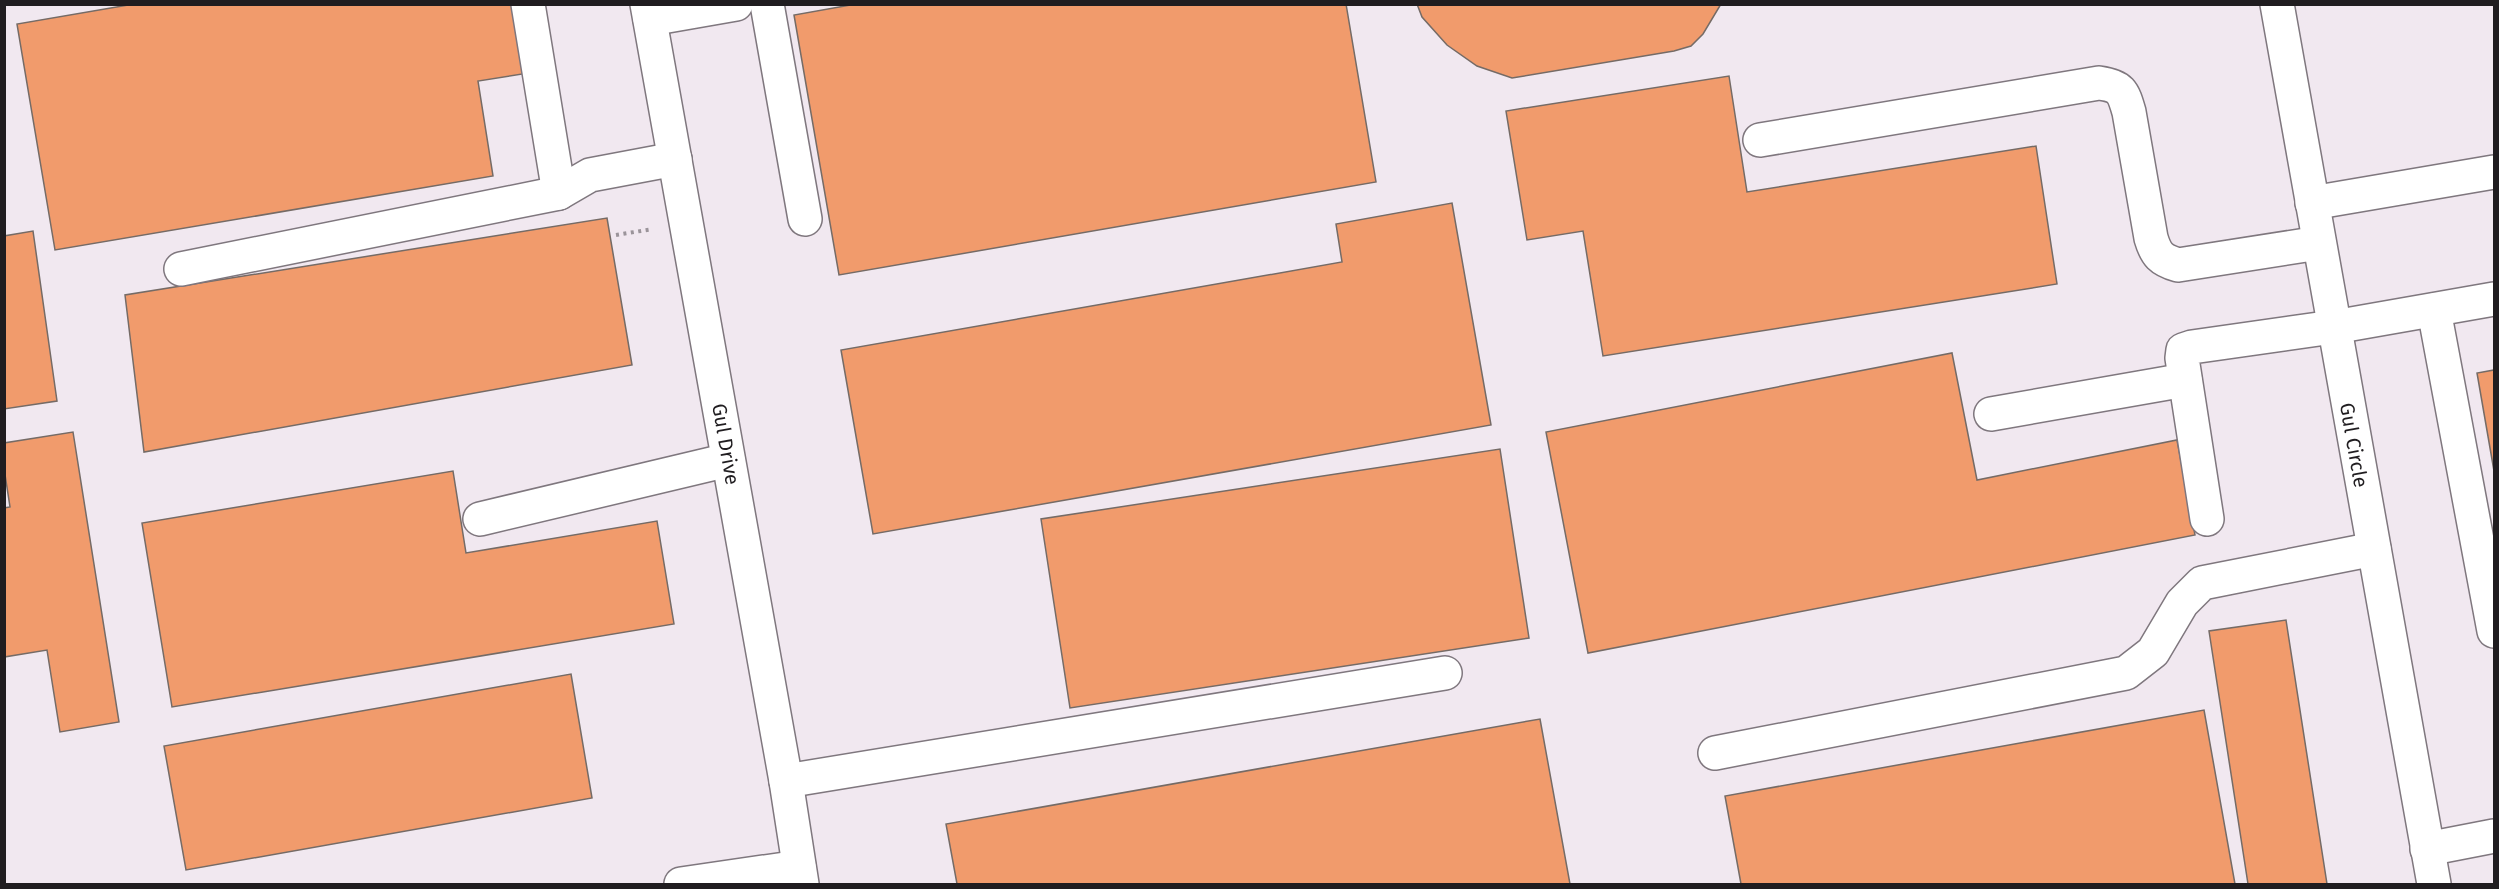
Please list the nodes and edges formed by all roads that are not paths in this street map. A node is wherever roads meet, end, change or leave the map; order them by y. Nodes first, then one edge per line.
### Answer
1 (528, 4) edge
2 (736, 4) edge
3 (768, 4) edge
4 (2277, 4) edge
5 (649, 12) edge
6 (1760, 140) dead end
7 (675, 159) junction
8 (2494, 172) edge
9 (559, 193) junction
10 (2312, 203) junction
11 (805, 219) dead end
12 (2319, 243) junction
13 (181, 269) dead end
14 (2494, 299) edge
15 (2434, 310) junction
16 (2333, 326) junction
17 (2185, 380) junction
18 (1991, 414) dead end
19 (728, 460) junction
20 (480, 519) dead end
21 (2207, 519) dead end
22 (2374, 549) junction
23 (2494, 631) edge
24 (1445, 673) dead end
25 (1715, 753) dead end
26 (786, 781) junction
27 (2494, 837) edge
28 (2427, 849) junction
29 (800, 876) edge
30 (681, 885) edge
31 (2434, 885) edge

1 - 9 street
2 - 5 street
3 - 11 street
4 - 10 street, Gul Circle
5 - 7 street, Gul Drive
6 - 12 street
7 - 9 street
7 - 19 street, Gul Drive
8 - 10 street
9 - 13 street
10 - 12 street, Gul Circle
12 - 16 street, Gul Circle
14 - 15 street
15 - 16 street
15 - 23 street
16 - 17 street
16 - 22 street, Gul Circle
17 - 18 street
17 - 21 street
19 - 20 street
19 - 26 street, Gul Drive
22 - 25 street
22 - 28 street, Gul Circle
24 - 26 street
26 - 29 street, Gul Drive
27 - 28 street
28 - 31 street, Gul Circle
29 - 30 street

